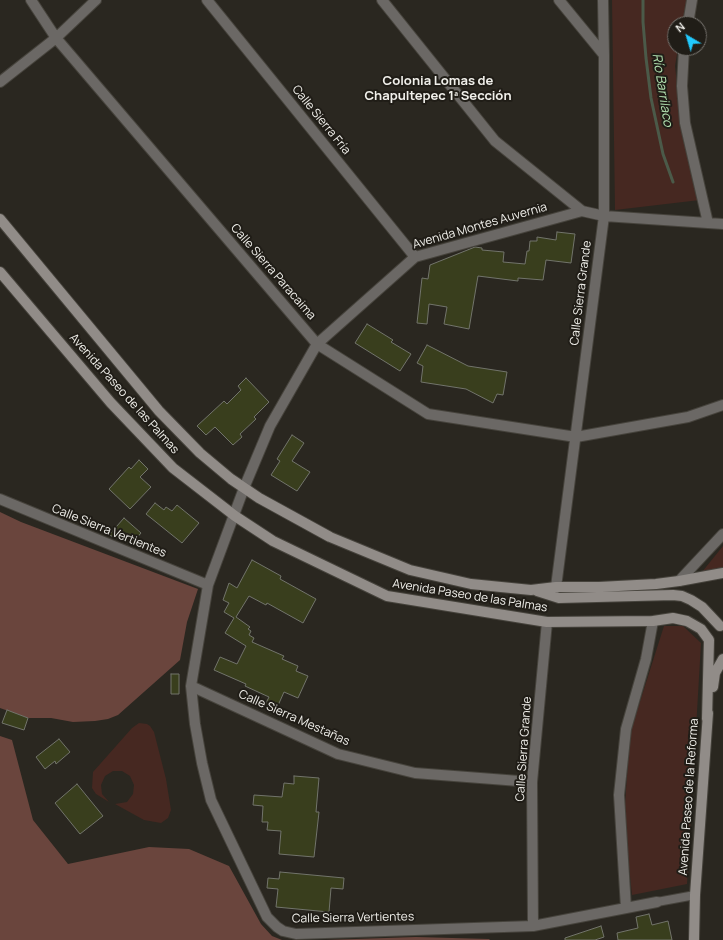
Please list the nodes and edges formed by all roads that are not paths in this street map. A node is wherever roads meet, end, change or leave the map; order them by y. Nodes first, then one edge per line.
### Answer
1 (31, 0) edge
2 (96, 0) edge
3 (207, 0) edge
4 (382, 0) edge
5 (559, 0) edge
6 (603, 0) edge
7 (692, 0) edge
8 (689, 16) edge
9 (56, 38) junction
10 (604, 55) junction
11 (684, 56) edge
12 (0, 82) edge
13 (582, 211) junction
14 (604, 216) junction
15 (0, 219) edge
16 (708, 223) junction
17 (723, 224) edge
18 (415, 257) junction
19 (0, 272) edge
20 (317, 344) junction
21 (723, 405) edge
22 (576, 437) junction
23 (244, 488) junction
24 (0, 499) edge
25 (235, 516) junction
26 (723, 534) edge
27 (723, 573) edge
28 (679, 581) junction
29 (208, 585) junction
30 (556, 587) junction
31 (531, 590) junction
32 (653, 620) junction
33 (547, 622) junction
34 (720, 626) dead end
35 (723, 659) edge
36 (191, 686) junction
37 (707, 719) junction
38 (532, 782) junction
39 (695, 895) junction
40 (657, 902) joint
41 (626, 908) junction
42 (533, 926) junction
43 (694, 940) edge

1 - 9 street, Calle Sierra Paracaima
2 - 9 street
3 - 18 street, Calle Sierra Fría
4 - 13 street
5 - 10 street
6 - 10 street, Calle Sierra Grande
7 - 8 street
9 - 12 street
9 - 20 street, Calle Sierra Paracaima
10 - 14 street, Calle Sierra Grande
11 - 16 street
13 - 14 street, Avenida Montes Auvernia
13 - 18 street, Avenida Montes Auvernia
14 - 16 street, Avenida Montes Auvernia
14 - 22 street, Calle Sierra Grande
15 - 23 main road, Avenida Paseo de las Palmas
16 - 17 street, Avenida Montes Auvernia
18 - 20 street, Avenida Montes Auvernia
19 - 25 main road, Avenida Paseo de las Palmas
20 - 22 street, Calle Sierra Paracaima
20 - 23 street, Avenida Montes Auvernia
21 - 22 street, Calle Sierra Paracaima
22 - 30 street, Calle Sierra Grande
23 - 25 street, Avenida Montes Auvernia
23 - 31 main road, Avenida Paseo de las Palmas
24 - 29 street, Calle Sierra Vertientes
25 - 29 street, Calle Sierra Vertientes
25 - 33 main road, Avenida Paseo de las Palmas
26 - 28 street
27 - 28 main road, Avenida Paseo de las Palmas
28 - 30 main road, Avenida Paseo de las Palmas
29 - 36 street, Calle Sierra Vertientes
30 - 31 main road, Avenida Paseo de las Palmas
31 - 34 main road
32 - 33 main road, Avenida Paseo de las Palmas
32 - 37 main road, Avenida Paseo de las Palmas
32 - 41 street
33 - 38 street, Calle Sierra Grande
35 - 37 main road, Avenida Paseo de la Reforma
36 - 38 street, Calle Sierra Mestañas
36 - 42 street, Calle Sierra Vertientes
37 - 39 main road, Avenida Paseo de la Reforma
38 - 42 street, Calle Sierra Grande
39 - 40 street, Calle Sierra Vertientes
39 - 43 main road, Avenida Paseo de la Reforma
40 - 41 street, Calle Sierra Vertientes
41 - 42 street, Calle Sierra Vertientes

